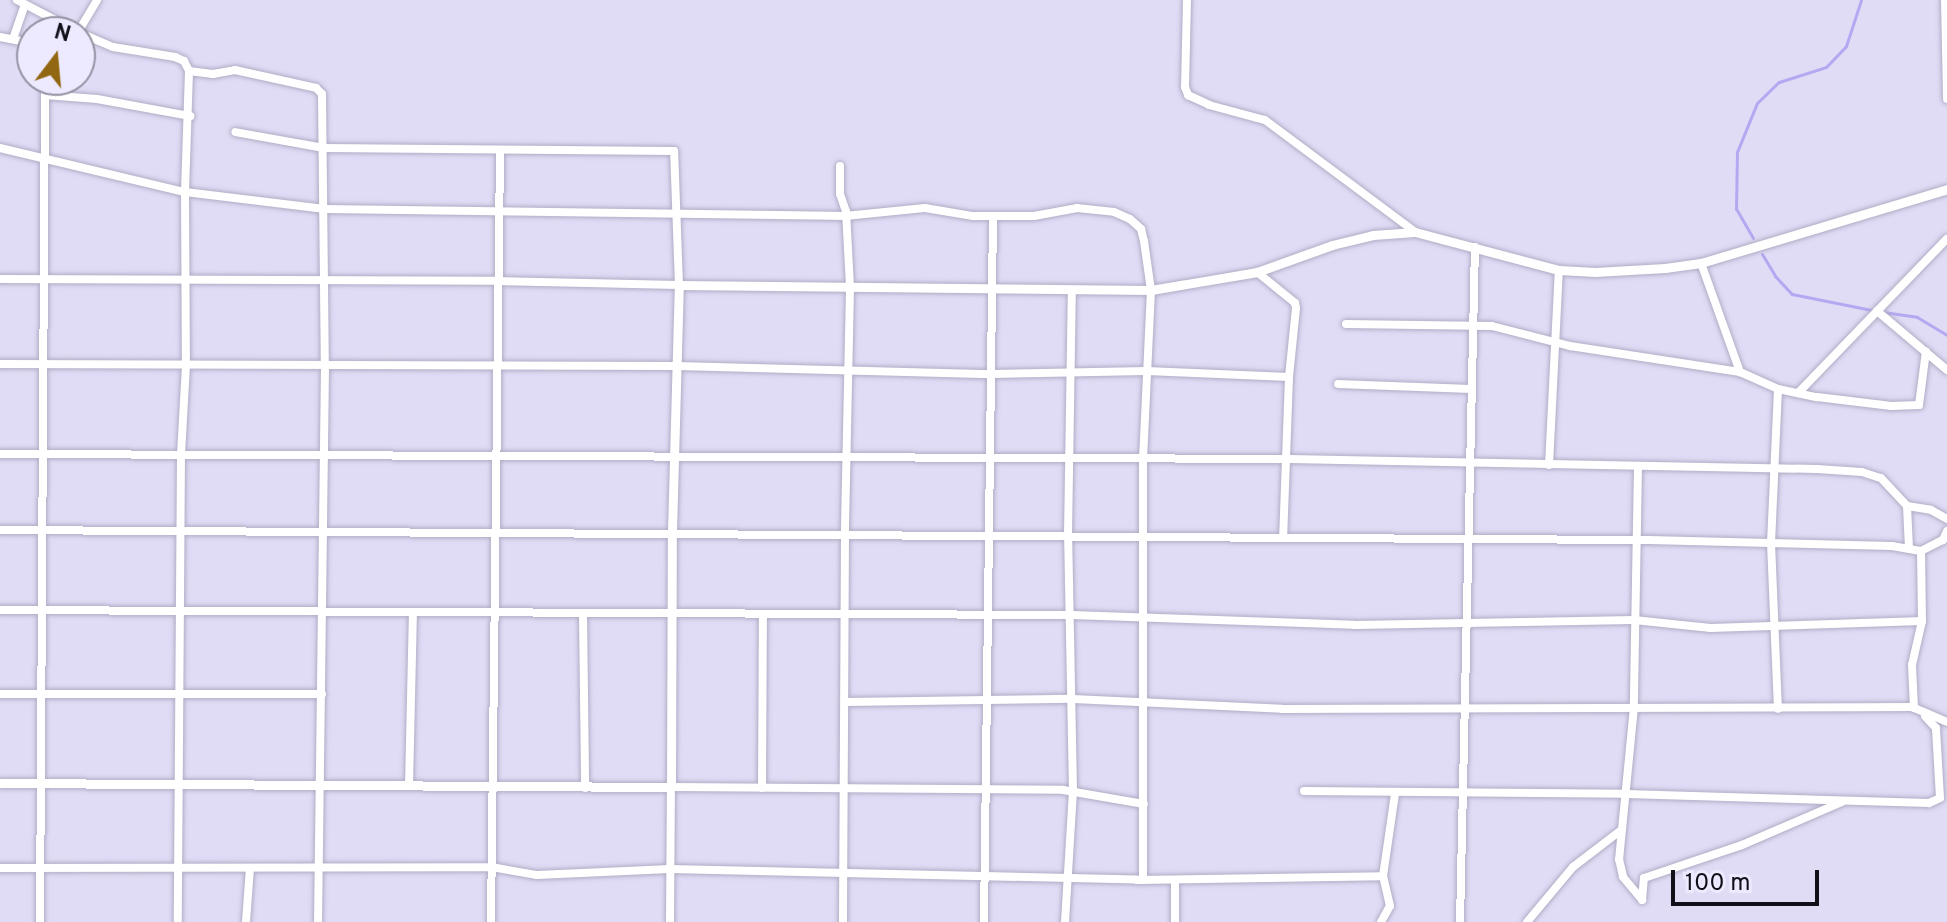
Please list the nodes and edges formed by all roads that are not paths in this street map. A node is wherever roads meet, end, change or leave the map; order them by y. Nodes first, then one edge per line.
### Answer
1 (1187, 0) edge
2 (1945, 0) edge
3 (21, 2) edge
4 (43, 16) edge
5 (0, 37) edge
6 (13, 39) junction
7 (16, 40) edge
8 (96, 40) edge
9 (189, 71) junction
10 (45, 96) edge
11 (58, 96) edge
12 (1947, 99) edge
13 (190, 116) junction
14 (235, 132) dead end
15 (0, 148) edge
16 (324, 148) junction
17 (500, 150) junction
18 (43, 157) junction
19 (840, 166) dead end
20 (1947, 189) edge
21 (185, 192) junction
22 (325, 209) junction
23 (499, 214) junction
24 (678, 216) junction
25 (845, 216) junction
26 (993, 216) junction
27 (1415, 232) junction
28 (1947, 239) edge
29 (1475, 247) junction
30 (1701, 263) junction
31 (1559, 270) junction
32 (1257, 272) junction
33 (0, 279) edge
34 (41, 279) junction
35 (186, 280) junction
36 (325, 281) junction
37 (498, 281) junction
38 (679, 285) junction
39 (850, 288) junction
40 (992, 290) junction
41 (1072, 290) junction
42 (1151, 290) junction
43 (1877, 311) junction
44 (1346, 324) dead end
45 (1473, 326) junction
46 (1554, 343) junction
47 (1926, 351) junction
48 (0, 364) edge
49 (43, 364) junction
50 (186, 365) junction
51 (498, 365) junction
52 (677, 366) junction
53 (325, 367) junction
54 (847, 368) junction
55 (1947, 370) edge
56 (1147, 371) junction
57 (1740, 372) junction
58 (1072, 373) junction
59 (991, 374) junction
60 (1289, 377) junction
61 (1338, 384) dead end
62 (1471, 389) junction
63 (1778, 389) junction
64 (1799, 392) junction
65 (0, 454) edge
66 (43, 454) junction
67 (181, 454) junction
68 (495, 454) junction
69 (675, 455) junction
70 (324, 456) junction
71 (846, 457) junction
72 (990, 458) junction
73 (1070, 458) junction
74 (1143, 459) junction
75 (1289, 459) junction
76 (1472, 463) junction
77 (1549, 465) junction
78 (1638, 466) junction
79 (1776, 469) junction
80 (1907, 506) junction
81 (1947, 519) edge
82 (0, 530) edge
83 (41, 530) junction
84 (321, 531) junction
85 (494, 531) junction
86 (672, 531) junction
87 (182, 532) junction
88 (845, 534) junction
89 (987, 534) junction
90 (1068, 535) junction
91 (1143, 535) junction
92 (1283, 537) junction
93 (1946, 537) edge
94 (1635, 540) junction
95 (1470, 541) junction
96 (1771, 543) junction
97 (1909, 548) junction
98 (1921, 551) junction
99 (183, 609) junction
100 (0, 610) edge
101 (43, 610) junction
102 (495, 611) junction
103 (324, 612) junction
104 (413, 612) junction
105 (583, 613) junction
106 (673, 613) junction
107 (763, 614) junction
108 (847, 615) junction
109 (1072, 615) junction
110 (988, 616) junction
111 (1144, 618) junction
112 (1634, 620) junction
113 (1922, 621) junction
114 (1468, 626) junction
115 (1776, 628) junction
116 (0, 694) edge
117 (322, 694) junction
118 (41, 695) junction
119 (182, 696) junction
120 (1073, 699) junction
121 (987, 701) junction
122 (846, 702) junction
123 (1144, 702) junction
124 (1634, 707) junction
125 (1912, 707) junction
126 (1467, 708) junction
127 (1778, 709) junction
128 (1947, 722) edge
129 (0, 783) edge
130 (41, 783) junction
131 (182, 783) junction
132 (321, 785) junction
133 (409, 786) junction
134 (493, 787) junction
135 (671, 787) junction
136 (585, 788) junction
137 (762, 788) junction
138 (845, 789) junction
139 (986, 789) junction
140 (1073, 791) junction
141 (1304, 791) dead end
142 (1464, 793) junction
143 (1395, 794) junction
144 (1626, 794) junction
145 (1845, 801) junction
146 (1144, 804) junction
147 (1620, 831) junction
148 (319, 867) junction
149 (491, 867) junction
150 (0, 868) edge
151 (250, 868) junction
152 (39, 869) junction
153 (670, 869) junction
154 (181, 870) junction
155 (844, 873) junction
156 (985, 875) junction
157 (1383, 876) junction
158 (1066, 878) junction
159 (1143, 880) junction
160 (1175, 880) junction
161 (40, 922) edge
162 (178, 922) edge
163 (246, 922) edge
164 (318, 922) edge
165 (491, 922) edge
166 (670, 922) edge
167 (843, 922) edge
168 (984, 922) edge
169 (1065, 922) edge
170 (1175, 922) edge
171 (1381, 922) edge
172 (1460, 922) edge
173 (1527, 922) edge

1 - 27 street
2 - 12 street
3 - 4 street
3 - 6 street
5 - 6 street
6 - 7 street
8 - 9 street
9 - 13 street
9 - 16 street
10 - 18 street
11 - 13 street
13 - 21 street
14 - 16 street
15 - 18 street
16 - 17 street
16 - 22 street
17 - 23 street
17 - 24 street
18 - 21 street
18 - 34 street
19 - 25 street
20 - 30 street
21 - 22 street
21 - 35 street
22 - 23 street
22 - 36 street
23 - 24 street
23 - 37 street
24 - 25 street
24 - 38 street
25 - 26 street
25 - 39 street
26 - 40 street
26 - 42 street
27 - 29 street
27 - 32 street
28 - 43 street
29 - 31 street
29 - 45 street
30 - 31 street
30 - 57 street
31 - 46 street
32 - 42 street
32 - 60 street
33 - 34 street
34 - 35 street
34 - 49 street
35 - 36 street
35 - 50 street
36 - 37 street
36 - 53 street
37 - 38 street
37 - 51 street
38 - 39 street
38 - 52 street
39 - 40 street
39 - 54 street
40 - 41 street
40 - 59 street
41 - 42 street
41 - 58 street
42 - 56 street
43 - 47 street
43 - 64 street
44 - 45 street
45 - 46 street
45 - 62 street
46 - 57 street
46 - 77 street
47 - 55 street
47 - 64 street
48 - 49 street
49 - 50 street
49 - 66 street
50 - 53 street
50 - 67 street
51 - 52 street
51 - 53 street
51 - 68 street
52 - 54 street
52 - 69 street
53 - 70 street
54 - 59 street
54 - 71 street
56 - 58 street
56 - 60 street
56 - 74 street
57 - 63 street
58 - 59 street
58 - 73 street
59 - 72 street
60 - 75 street
61 - 62 street
62 - 76 street
63 - 64 street
63 - 79 street
65 - 66 street
66 - 67 street
66 - 83 street
67 - 70 street
67 - 87 street
68 - 69 street
68 - 70 street
68 - 85 street
69 - 71 street
69 - 86 street
70 - 84 street
71 - 72 street
71 - 88 street
72 - 73 street
72 - 89 street
73 - 74 street
73 - 90 street
74 - 75 street
74 - 91 street
75 - 76 street
75 - 92 street
76 - 77 street
76 - 95 street
77 - 78 street
78 - 79 street
78 - 94 street
79 - 80 street
79 - 96 street
80 - 81 street
80 - 97 street
82 - 83 street
83 - 87 street
83 - 101 street
84 - 85 street
84 - 87 street
84 - 103 street
85 - 86 street
85 - 102 street
86 - 88 street
86 - 106 street
87 - 99 street
88 - 89 street
88 - 108 street
89 - 90 street
89 - 110 street
90 - 91 street
90 - 109 street
91 - 92 street
91 - 111 street
92 - 95 street
93 - 98 street
94 - 95 street
94 - 96 street
94 - 112 street
95 - 114 street
96 - 97 street
96 - 115 street
97 - 98 street
98 - 113 street
99 - 101 street
99 - 103 street
99 - 119 street
100 - 101 street
101 - 118 street
102 - 104 street
102 - 105 street
102 - 134 street
103 - 104 street
103 - 117 street
104 - 133 street
105 - 106 street
105 - 136 street
106 - 107 street
106 - 135 street
107 - 108 street
107 - 137 street
108 - 110 street
108 - 122 street
109 - 110 street
109 - 111 street
109 - 120 street
110 - 121 street
111 - 114 street
111 - 123 street
112 - 114 street
112 - 115 street
112 - 124 street
113 - 115 street
113 - 125 street
114 - 126 street
115 - 127 street
116 - 118 street
117 - 119 street
117 - 132 street
118 - 119 street
118 - 130 street
119 - 131 street
120 - 121 street
120 - 123 street
120 - 140 street
121 - 122 street
121 - 139 street
122 - 138 street
123 - 126 street
123 - 146 street
124 - 126 street
124 - 127 street
124 - 144 street
125 - 127 street
125 - 128 street
125 - 145 street
126 - 142 street
129 - 130 street
130 - 131 street
130 - 152 street
131 - 132 street
131 - 154 street
132 - 133 street
132 - 148 street
133 - 134 street
134 - 136 street
134 - 149 street
135 - 136 street
135 - 137 street
135 - 153 street
137 - 138 street
138 - 139 street
138 - 155 street
139 - 140 street
139 - 156 street
140 - 146 street
140 - 158 street
141 - 143 street
142 - 143 street
142 - 144 street
142 - 172 street
143 - 157 street
144 - 145 street
144 - 147 street
145 - 147 street
146 - 159 street
147 - 173 street
148 - 149 street
148 - 151 street
148 - 164 street
149 - 153 street
149 - 165 street
150 - 152 street
151 - 154 street
151 - 163 street
152 - 154 street
152 - 161 street
153 - 155 street
153 - 166 street
154 - 162 street
155 - 156 street
155 - 167 street
156 - 158 street
156 - 168 street
157 - 160 street
157 - 171 street
158 - 159 street
158 - 169 street
159 - 160 street
160 - 170 street

